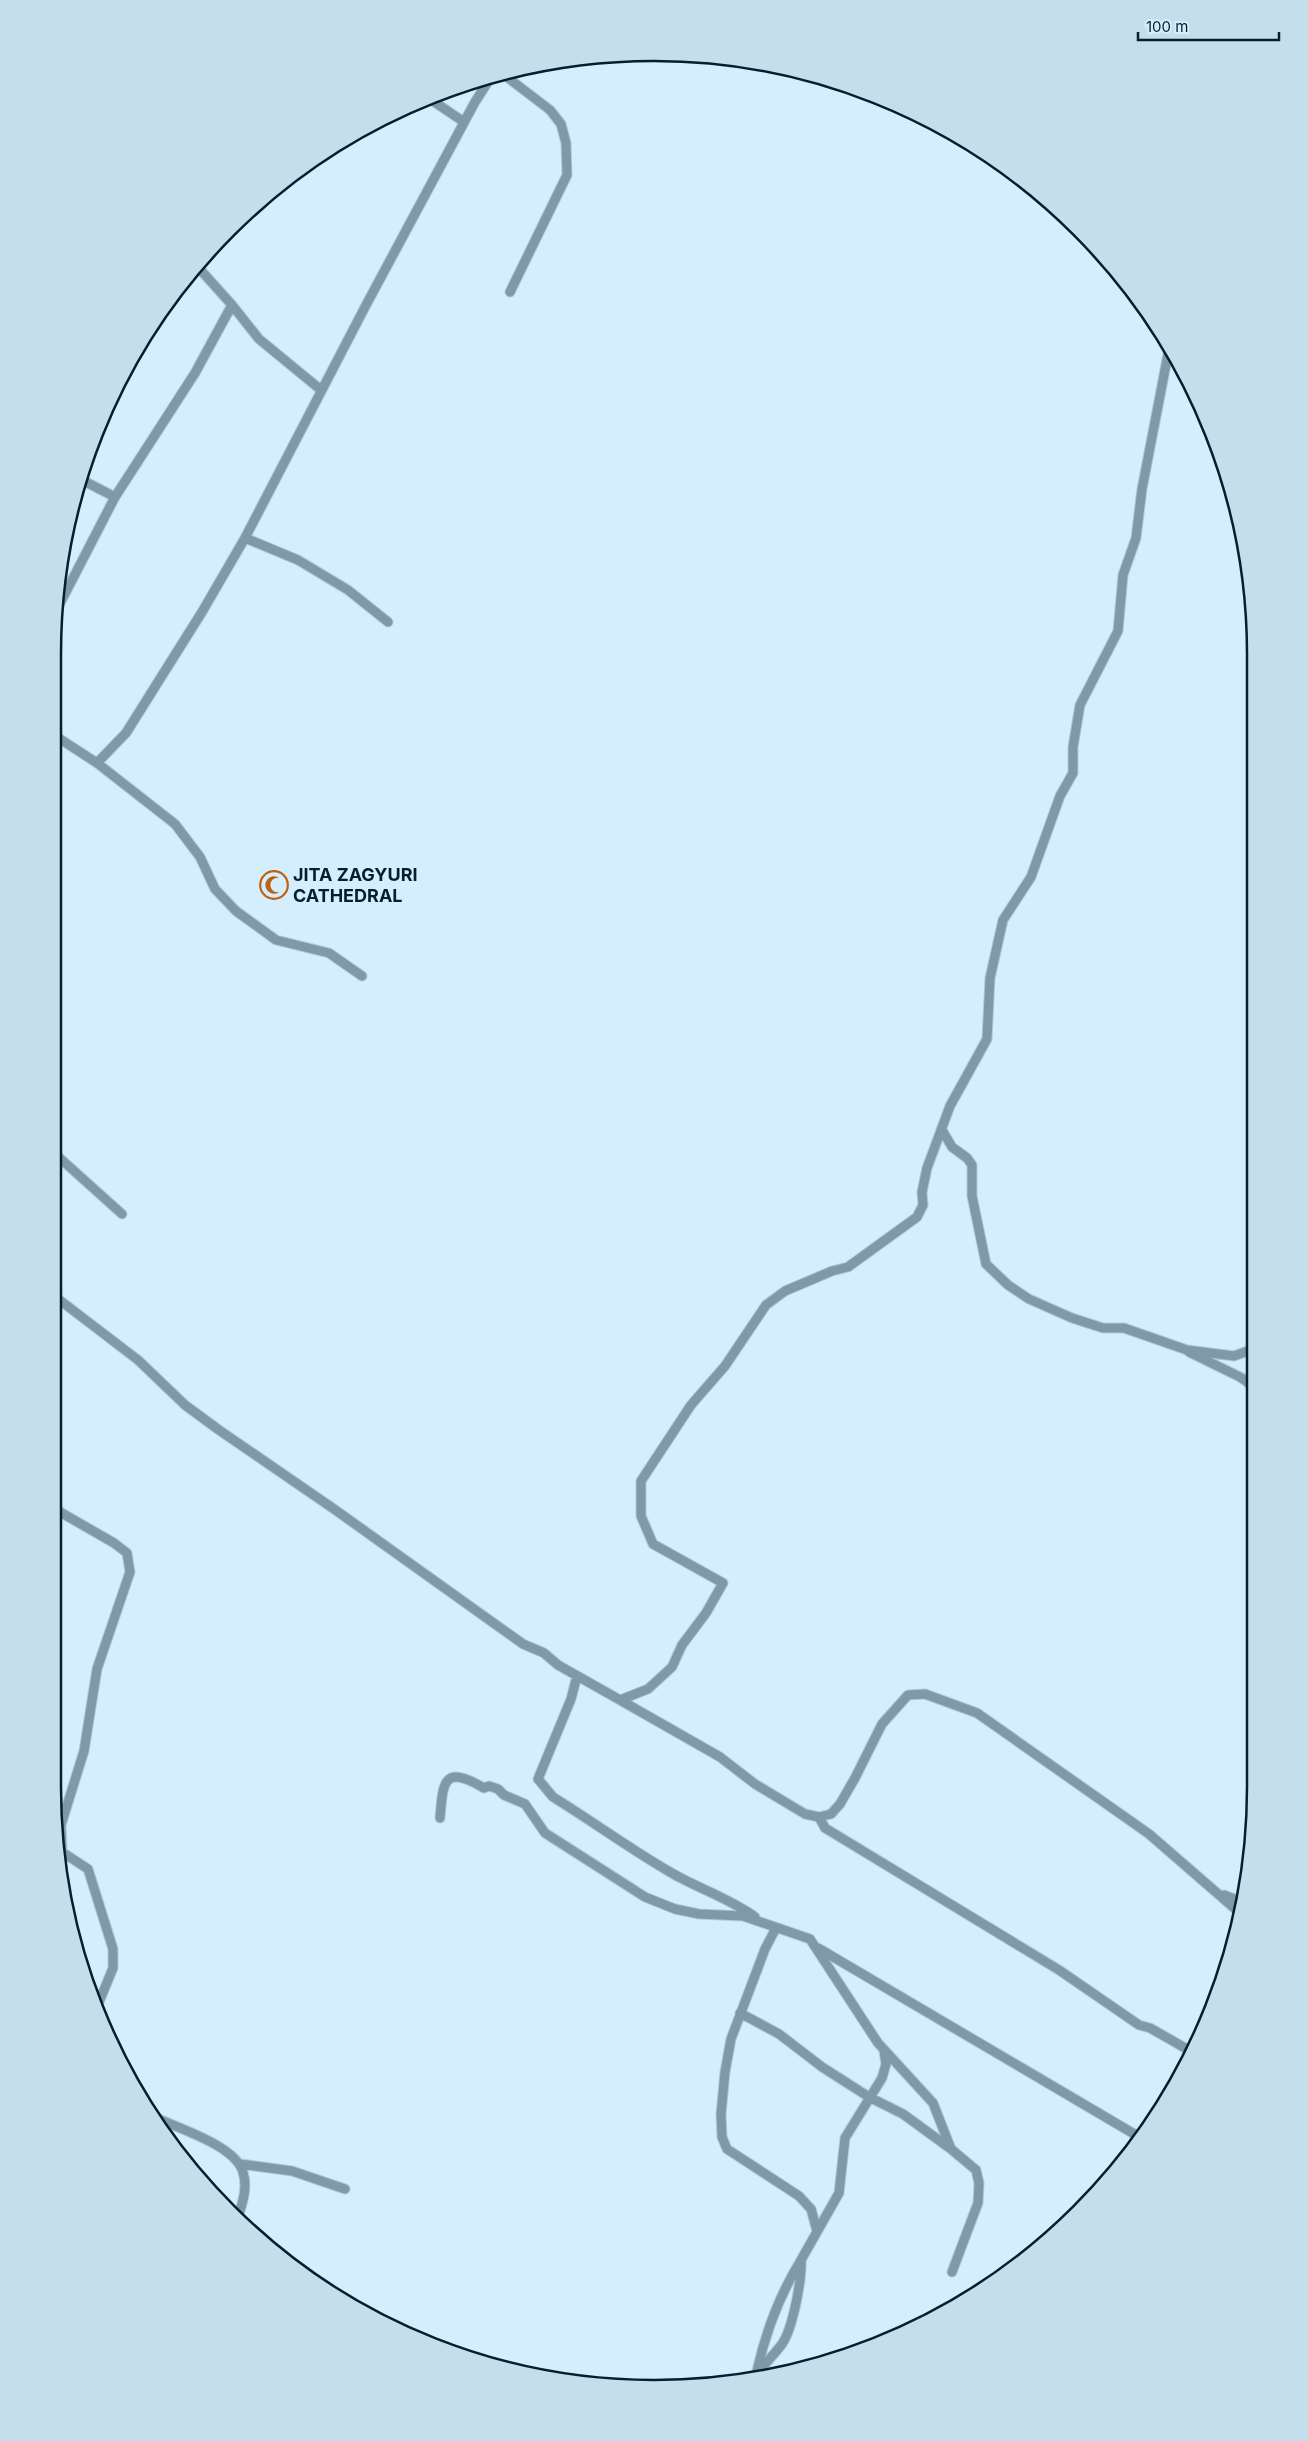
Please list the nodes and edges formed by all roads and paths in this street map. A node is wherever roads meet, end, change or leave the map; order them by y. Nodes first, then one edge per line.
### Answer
1 (510, 79) edge
2 (486, 86) edge
3 (436, 103) edge
4 (464, 122) junction
5 (202, 271) edge
6 (510, 292) dead end
7 (232, 305) junction
8 (1168, 360) edge
9 (321, 390) junction
10 (87, 483) edge
11 (115, 497) junction
12 (245, 538) junction
13 (65, 584) edge
14 (388, 622) dead end
15 (61, 740) edge
16 (97, 763) junction
17 (362, 976) dead end
18 (942, 1130) junction
19 (61, 1159) edge
20 (122, 1214) dead end
21 (61, 1301) edge
22 (1187, 1350) junction
23 (1247, 1351) edge
24 (1247, 1382) edge
25 (61, 1513) edge
26 (577, 1676) junction
27 (620, 1700) junction
28 (819, 1817) junction
29 (440, 1818) dead end
30 (63, 1819) edge
31 (65, 1854) edge
32 (1219, 1893) junction
33 (1236, 1900) edge
34 (1234, 1907) edge
35 (761, 1922) junction
36 (776, 1928) junction
37 (816, 1946) junction
38 (100, 1999) edge
39 (740, 2013) junction
40 (1186, 2048) edge
41 (884, 2051) junction
42 (869, 2097) junction
43 (165, 2122) edge
44 (1134, 2134) edge
45 (951, 2149) junction
46 (240, 2164) junction
47 (346, 2189) dead end
48 (240, 2211) edge
49 (817, 2231) junction
50 (801, 2260) junction
51 (952, 2272) dead end
52 (757, 2370) edge
53 (761, 2370) edge

1 - 6 street
2 - 4 street
3 - 4 street
4 - 9 street
5 - 7 street
7 - 9 street
7 - 11 street
8 - 18 street
9 - 12 street
10 - 11 street
11 - 13 street
12 - 14 street
12 - 16 street
15 - 16 street
16 - 17 street
18 - 22 street
18 - 27 street
19 - 20 street
21 - 26 street
22 - 23 street
22 - 24 street
25 - 30 street
26 - 27 street
26 - 35 street
27 - 28 street
28 - 32 street
28 - 40 street
29 - 35 street
31 - 38 street
32 - 33 street
32 - 34 street
35 - 36 street
36 - 37 street
36 - 39 street
37 - 41 street
37 - 44 street
39 - 42 street
39 - 49 street
41 - 42 street
41 - 45 street
42 - 45 street
42 - 49 street
43 - 46 street
45 - 51 street
46 - 47 street
46 - 48 street
49 - 50 street
50 - 52 street
50 - 53 street

